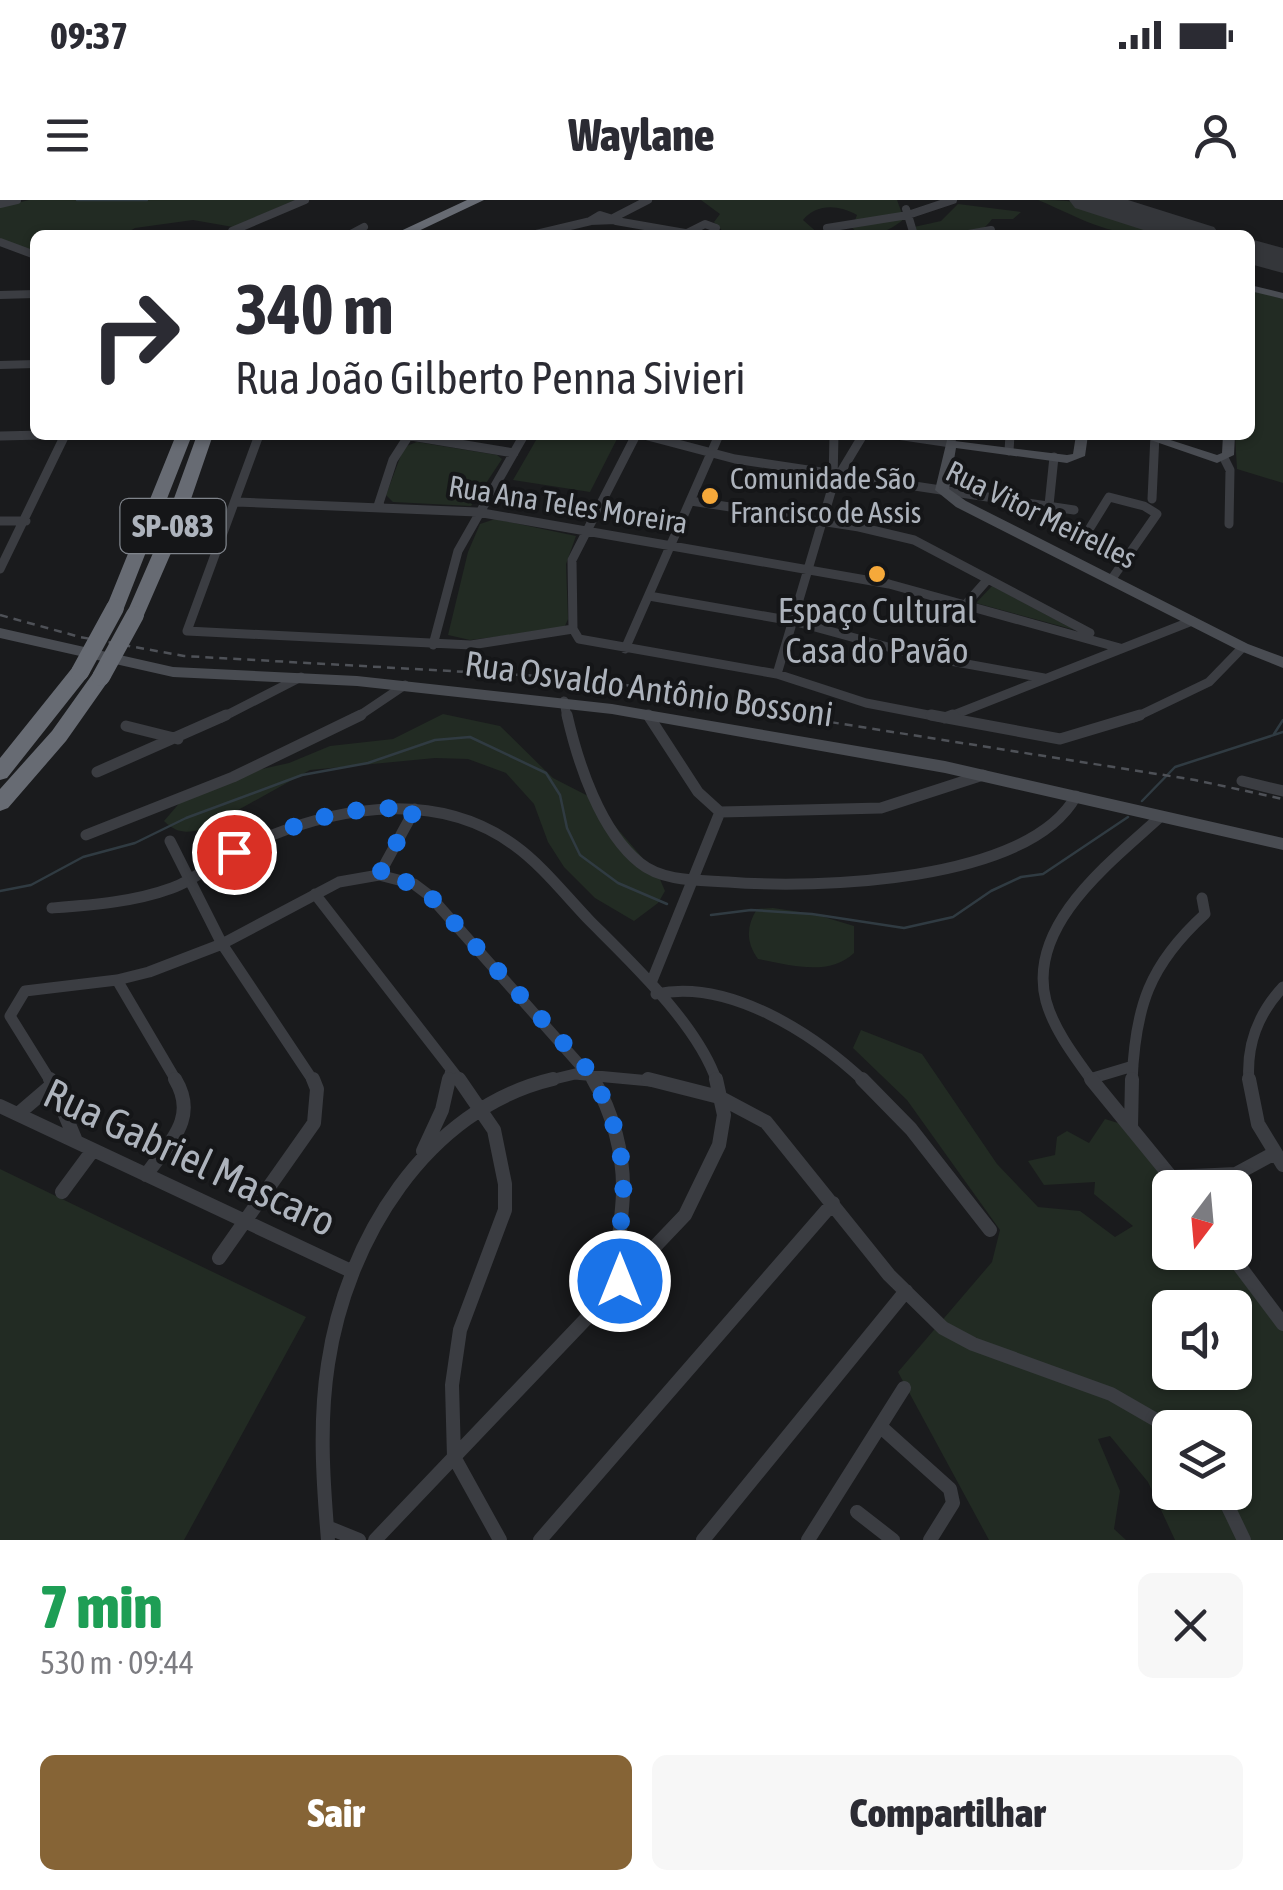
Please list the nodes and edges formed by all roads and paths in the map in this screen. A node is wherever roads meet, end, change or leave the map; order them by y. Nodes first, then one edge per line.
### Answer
1 (18, 200) edge
2 (305, 200) edge
3 (457, 200) edge
4 (478, 200) edge
5 (648, 200) edge
6 (953, 200) edge
7 (0, 204) edge
8 (907, 212) junction
9 (614, 219) junction
10 (364, 227) dead end
11 (826, 228) dead end
12 (234, 230) edge
13 (358, 230) edge
14 (390, 230) edge
15 (410, 230) edge
16 (548, 230) edge
17 (665, 230) edge
18 (694, 230) edge
19 (715, 230) edge
20 (912, 230) edge
21 (0, 242) edge
22 (30, 253) edge
23 (1255, 289) edge
24 (0, 294) edge
25 (30, 294) edge
26 (1283, 296) edge
27 (30, 364) edge
28 (0, 365) edge
29 (30, 435) edge
30 (0, 436) edge
31 (63, 440) edge
32 (182, 440) edge
33 (203, 440) edge
34 (256, 440) edge
35 (404, 440) edge
36 (438, 440) edge
37 (521, 440) edge
38 (633, 440) edge
39 (662, 440) edge
40 (717, 440) edge
41 (834, 440) edge
42 (860, 440) edge
43 (952, 440) edge
44 (957, 440) edge
45 (1010, 440) edge
46 (1082, 440) edge
47 (1151, 440) edge
48 (1159, 440) edge
49 (1228, 440) edge
50 (1009, 451) junction
51 (514, 452) junction
52 (711, 454) junction
53 (1060, 458) junction
54 (1224, 458) junction
55 (835, 478) junction
56 (942, 490) junction
57 (491, 491) junction
58 (964, 499) junction
59 (1152, 499) dead end
60 (691, 501) junction
61 (237, 502) junction
62 (1049, 505) junction
63 (378, 506) junction
64 (1074, 510) dead end
65 (477, 512) junction
66 (512, 518) junction
67 (0, 520) edge
68 (26, 520) junction
69 (822, 520) junction
70 (1230, 524) dead end
71 (587, 530) junction
72 (1086, 536) dead end
73 (672, 546) junction
74 (807, 568) junction
75 (0, 569) edge
76 (988, 580) junction
77 (1111, 580) junction
78 (649, 596) junction
79 (966, 604) junction
80 (793, 621) junction
81 (1192, 621) junction
82 (574, 629) junction
83 (0, 633) edge
84 (433, 645) junction
85 (1115, 646) junction
86 (1242, 647) junction
87 (625, 649) junction
88 (1283, 663) edge
89 (90, 674) junction
90 (777, 674) junction
91 (264, 676) junction
92 (300, 677) junction
93 (1044, 678) junction
94 (404, 685) junction
95 (266, 696) junction
96 (564, 701) junction
97 (648, 715) junction
98 (942, 719) junction
99 (680, 720) junction
100 (126, 726) dead end
101 (178, 738) junction
102 (664, 738) junction
103 (945, 767) junction
104 (0, 772) edge
105 (97, 772) dead end
106 (983, 775) junction
107 (1242, 782) dead end
108 (942, 791) junction
109 (1283, 791) edge
110 (1076, 796) junction
111 (0, 803) edge
112 (415, 809) junction
113 (720, 812) junction
114 (1160, 817) junction
115 (86, 835) dead end
116 (170, 842) dead end
117 (1283, 844) edge
118 (379, 875) junction
119 (696, 880) junction
120 (189, 881) junction
121 (315, 894) junction
122 (1202, 898) dead end
123 (52, 908) dead end
124 (222, 944) junction
125 (118, 980) junction
126 (1283, 987) edge
127 (654, 989) junction
128 (1134, 1066) junction
129 (451, 1070) junction
130 (588, 1070) junction
131 (1093, 1078) junction
132 (53, 1084) junction
133 (724, 1099) junction
134 (0, 1106) edge
135 (481, 1107) junction
136 (18, 1114) junction
137 (1131, 1127) junction
138 (76, 1141) junction
139 (93, 1150) junction
140 (418, 1160) junction
141 (1278, 1160) edge
142 (1166, 1170) edge
143 (1248, 1170) edge
144 (146, 1175) junction
145 (62, 1192) dead end
146 (832, 1203) junction
147 (244, 1222) junction
148 (990, 1230) dead end
149 (219, 1258) dead end
150 (1242, 1270) edge
151 (350, 1271) junction
152 (620, 1281) junction
153 (906, 1290) junction
154 (1283, 1324) edge
155 (904, 1388) dead end
156 (1152, 1416) edge
157 (881, 1427) junction
158 (454, 1457) junction
159 (1230, 1510) edge
160 (857, 1512) dead end
161 (328, 1534) edge
162 (359, 1540) edge
163 (374, 1540) edge
164 (500, 1540) edge
165 (540, 1540) edge
166 (703, 1540) edge
167 (808, 1540) edge
168 (893, 1540) edge
169 (930, 1540) edge
170 (1244, 1540) edge

1 - 7 street
2 - 12 street
3 - 14 highway
4 - 15 highway
5 - 9 street
6 - 8 street
8 - 11 street
8 - 20 street
9 - 16 street
9 - 17 street
10 - 13 street
18 - 19 street
21 - 22 street
23 - 26 street
24 - 25 street
27 - 28 street
29 - 30 street
31 - 68 street
32 - 89 highway, SP-083, bridge
33 - 89 highway, SP-083, bridge
34 - 61 street
35 - 63 street
36 - 51 street
37 - 51 street
38 - 71 street
39 - 52 street, Rua Vitor Meirelles
40 - 52 street
41 - 55 street
42 - 55 street
43 - 56 street
44 - 50 street
45 - 50 street
46 - 53 street
47 - 59 street
48 - 54 street
49 - 54 street
50 - 53 street
51 - 57 street
52 - 55 street, Rua Vitor Meirelles
52 - 60 street
53 - 62 street
54 - 70 street
55 - 56 street, Rua Vitor Meirelles
55 - 69 street
56 - 58 street, Rua Vitor Meirelles
57 - 65 street
57 - 66 street
58 - 62 street
58 - 77 street, Rua Vitor Meirelles
60 - 69 street
60 - 73 street
61 - 63 street, Rua Ana Teles Moreira
61 - 84 street
62 - 64 street
63 - 65 street, Rua Ana Teles Moreira
65 - 66 street, Rua Ana Teles Moreira
65 - 84 street
66 - 71 street, Rua Ana Teles Moreira
67 - 68 street
68 - 75 street
69 - 74 street
69 - 76 street
71 - 73 street, Rua Ana Teles Moreira
71 - 82 street
72 - 77 street
73 - 74 street, Rua Ana Teles Moreira
73 - 78 street
74 - 79 street, Rua Ana Teles Moreira
74 - 80 street
76 - 79 street
76 - 85 street
77 - 81 street, Rua Vitor Meirelles
78 - 80 street
78 - 87 street
79 - 85 street, Rua Ana Teles Moreira
80 - 90 street
80 - 93 street
81 - 85 street
81 - 86 street, Rua Vitor Meirelles
82 - 84 street
82 - 87 street
83 - 91 street, Rua Osvaldo Antônio Bossoni
85 - 93 street
86 - 88 street, Rua Vitor Meirelles
86 - 98 street
87 - 90 street
89 - 104 highway, SP-083
89 - 111 highway, SP-083
90 - 98 street
91 - 92 street, Rua Osvaldo Antônio Bossoni
91 - 95 street
92 - 94 street, Rua Osvaldo Antônio Bossoni
92 - 95 street
93 - 98 street
94 - 96 street, Rua Osvaldo Antônio Bossoni
94 - 115 street
95 - 101 street
96 - 97 street, Rua Osvaldo Antônio Bossoni
96 - 119 street
97 - 99 street, Rua Osvaldo Antônio Bossoni
97 - 102 street
99 - 102 street
99 - 103 street, Rua Osvaldo Antônio Bossoni
100 - 101 street
101 - 105 street
102 - 113 street
103 - 106 street, Rua Osvaldo Antônio Bossoni
103 - 108 street
106 - 108 street
106 - 110 street, Rua Osvaldo Antônio Bossoni
107 - 109 street
108 - 113 street
110 - 114 street, Rua Osvaldo Antônio Bossoni
110 - 119 street
112 - 118 street
112 - 120 street
112 - 127 street
113 - 119 street
114 - 117 street, Rua Osvaldo Antônio Bossoni
114 - 131 street
116 - 120 street
118 - 121 street
118 - 130 street
119 - 127 street
120 - 123 street
120 - 124 street
121 - 124 street
121 - 129 street
122 - 128 street
124 - 125 street
124 - 147 street
125 - 132 street
125 - 144 street
126 - 141 street
127 - 133 street
127 - 148 street
128 - 131 street
128 - 137 street
129 - 135 street
129 - 140 street
130 - 133 street
130 - 135 street
130 - 152 street
131 - 137 street
132 - 136 street
132 - 138 street
133 - 146 street
133 - 152 street
134 - 136 street, Rua Gabriel Mascaro
135 - 140 street
135 - 158 street
136 - 138 street, Rua Gabriel Mascaro
137 - 142 street
138 - 139 street, Rua Gabriel Mascaro
139 - 144 street, Rua Gabriel Mascaro
139 - 145 street
140 - 151 street
141 - 143 street
144 - 147 street, Rua Gabriel Mascaro
146 - 153 street
146 - 165 street
147 - 149 street
147 - 151 street, Rua Gabriel Mascaro
150 - 154 street
151 - 161 street
152 - 158 street
153 - 156 street
153 - 166 street
155 - 157 street
157 - 167 street
157 - 169 street
158 - 163 street
158 - 164 street
159 - 170 street
160 - 168 street
161 - 162 street

